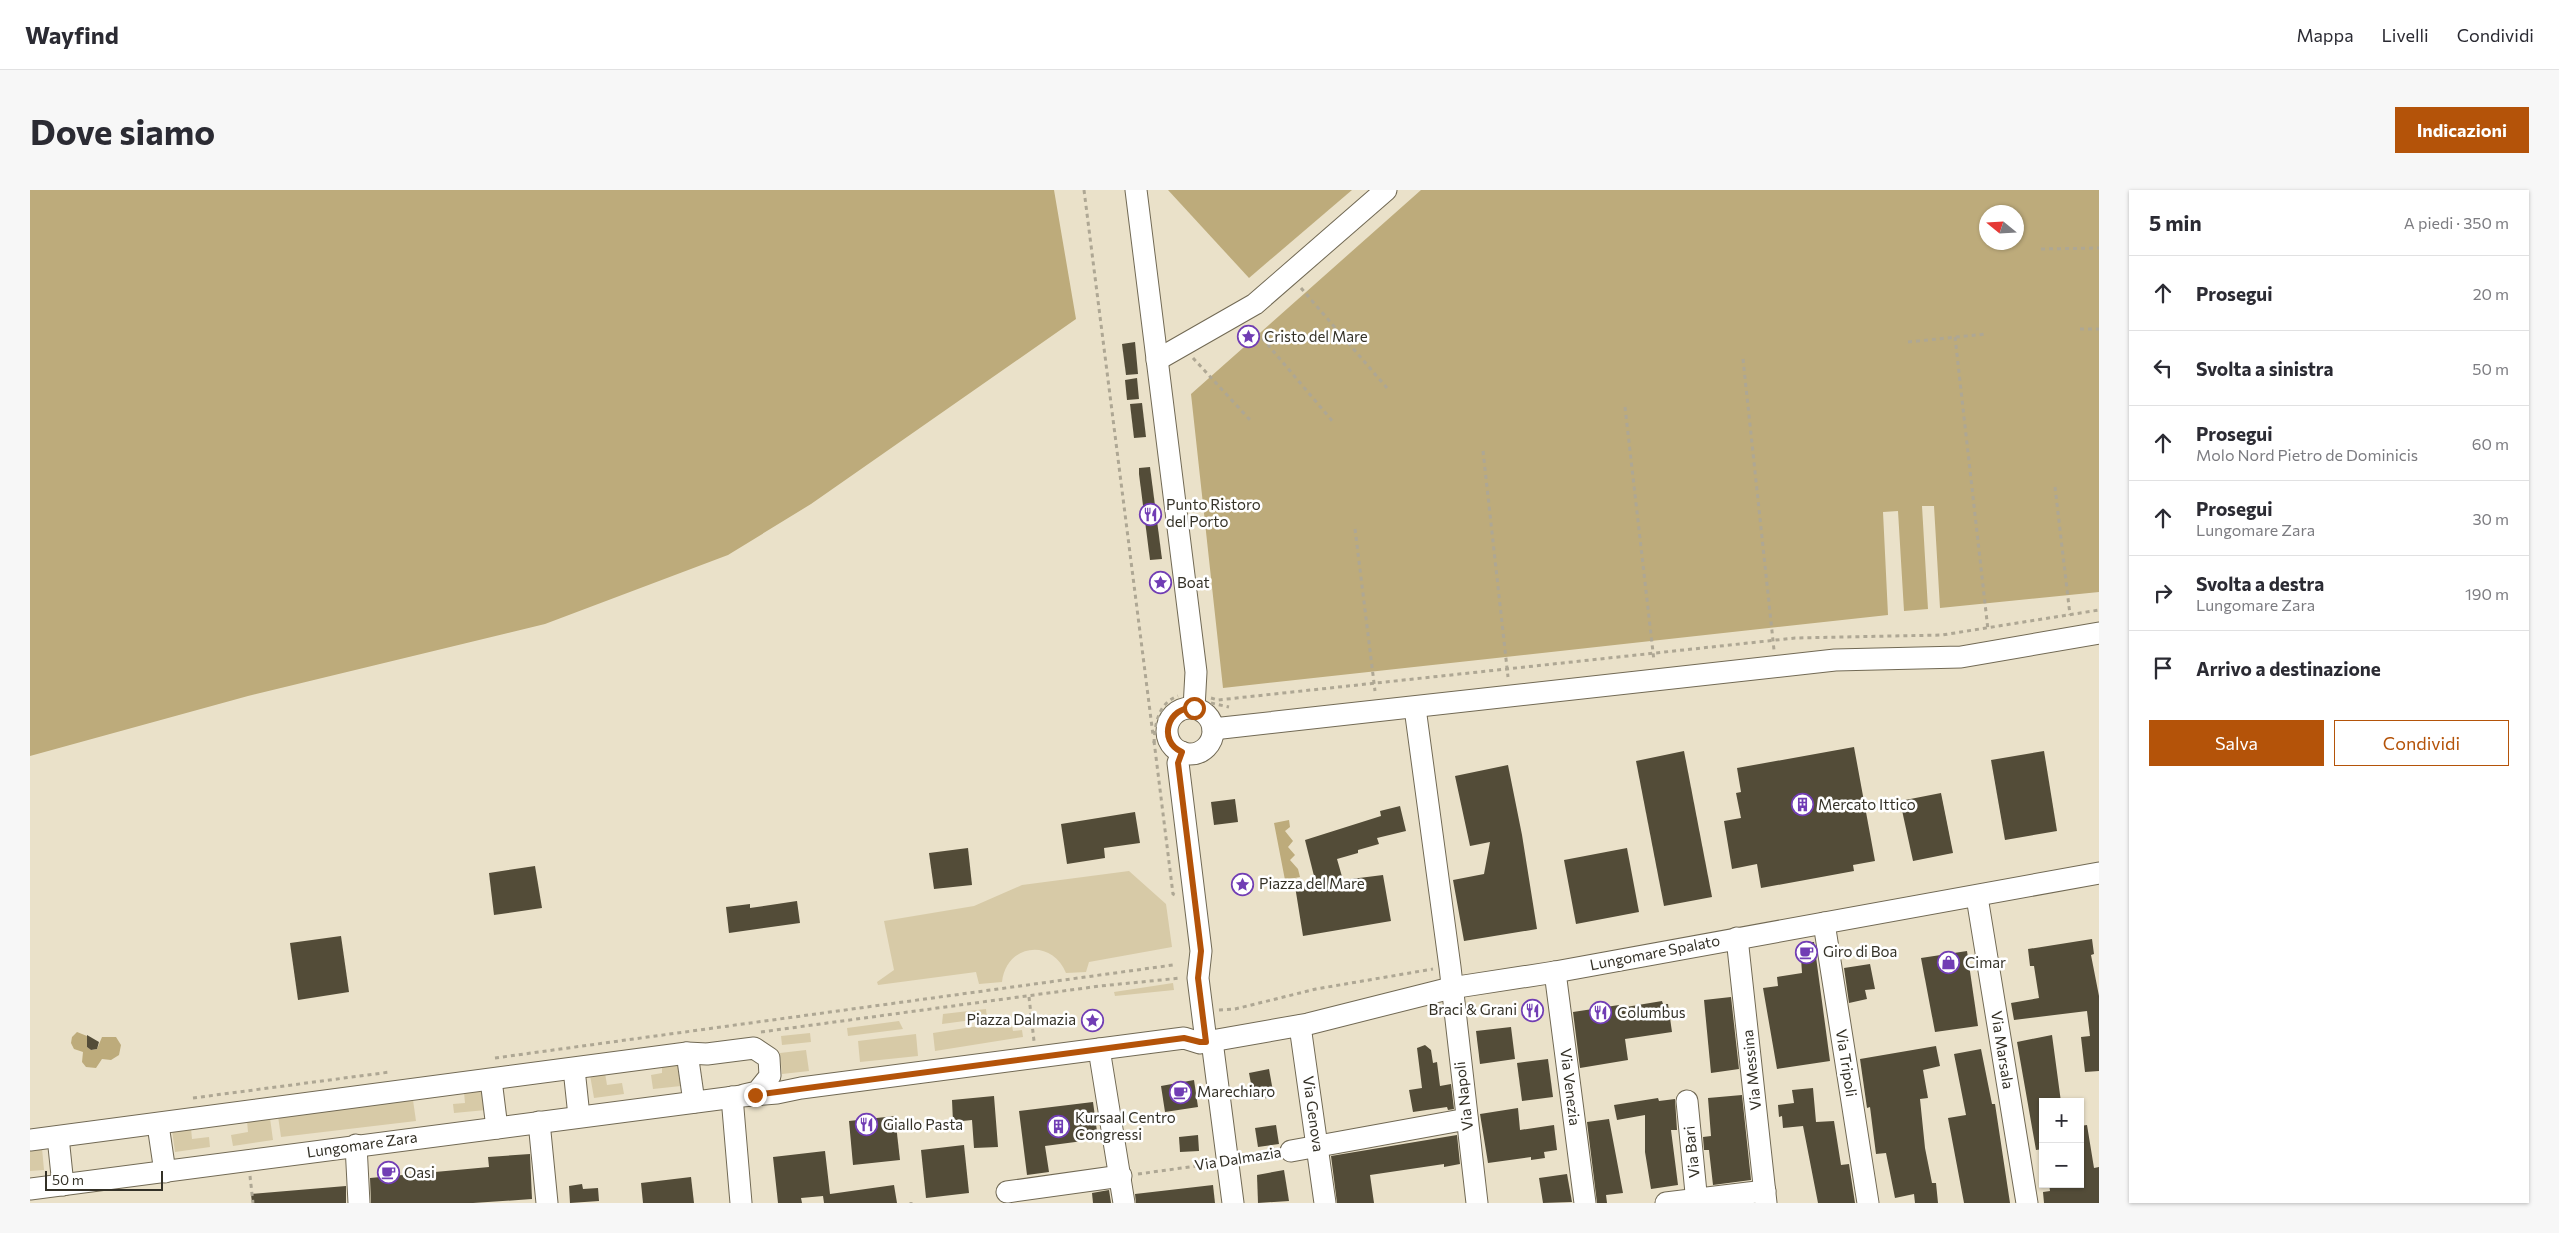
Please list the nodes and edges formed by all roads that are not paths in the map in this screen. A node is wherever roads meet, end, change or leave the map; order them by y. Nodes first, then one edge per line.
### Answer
1 (1136, 190) edge
2 (1386, 190) edge
3 (1157, 360) junction
4 (2099, 633) edge
5 (1195, 701) junction
6 (1415, 708) junction
7 (1214, 728) junction
8 (1166, 740) junction
9 (2099, 873) edge
10 (1977, 896) junction
11 (1824, 924) junction
12 (1737, 938) junction
13 (1555, 972) junction
14 (1451, 988) junction
15 (1300, 1026) junction
16 (1209, 1041) junction
17 (1100, 1049) junction
18 (687, 1053) junction
19 (574, 1070) junction
20 (770, 1076) junction
21 (491, 1080) junction
22 (802, 1088) junction
23 (737, 1096) junction
24 (1687, 1101) dead end
25 (694, 1102) junction
26 (579, 1116) junction
27 (1467, 1119) junction
28 (539, 1122) junction
29 (158, 1125) junction
30 (497, 1128) junction
31 (58, 1137) junction
32 (30, 1140) edge
33 (356, 1145) junction
34 (1317, 1145) junction
35 (1291, 1151) road end
36 (165, 1172) junction
37 (1121, 1176) junction
38 (64, 1185) junction
39 (30, 1189) edge
40 (1007, 1192) dead end
41 (1766, 1197) edge
42 (1697, 1201) edge
43 (359, 1203) edge
44 (548, 1203) edge
45 (741, 1203) edge
46 (1124, 1203) edge
47 (1233, 1203) edge
48 (1325, 1203) edge
49 (1477, 1203) edge
50 (1585, 1203) edge
51 (1666, 1203) edge
52 (1868, 1203) edge
53 (2027, 1203) edge

1 - 3 street
2 - 3 street
3 - 5 street
4 - 6 street
5 - 7 street
5 - 8 street
6 - 7 street
6 - 14 street, Via Napoli
7 - 8 street
8 - 16 street
9 - 10 street, Lungomare Spalato
10 - 11 street, Lungomare Spalato
10 - 53 street, Via Marsala
11 - 12 street, Lungomare Spalato
11 - 52 street, Via Tripoli
12 - 13 street, Lungomare Spalato
12 - 41 street, Via Messina
13 - 14 street, Lungomare Spalato
13 - 50 street, Via Venezia
14 - 15 street, Lungomare Spalato
14 - 27 street, Via Napoli
15 - 16 street, Lungomare Spalato
15 - 34 street, Via Genova
16 - 17 street, Lungomare Zara
16 - 47 street
17 - 22 street, Lungomare Zara
17 - 37 street
18 - 19 street
18 - 20 street
18 - 25 street
19 - 21 street
19 - 26 street
20 - 22 street, Lungomare Zara
20 - 23 street, Lungomare Zara
21 - 29 street
21 - 30 street
22 - 23 street, Lungomare Zara
23 - 25 street, Lungomare Zara
23 - 45 street
24 - 42 street, Via Bari
25 - 26 street, Lungomare Zara
26 - 28 street, Lungomare Zara
27 - 34 street, Via Dalmazia
27 - 49 street, Via Napoli
28 - 30 street, Lungomare Zara
28 - 44 street
29 - 31 street
29 - 36 street
30 - 33 street, Lungomare Zara
31 - 32 street
31 - 38 street
33 - 36 street, Lungomare Zara
33 - 43 street
34 - 35 street, Via Dalmazia
34 - 48 street, Via Genova
36 - 38 street, Lungomare Zara
37 - 40 street
37 - 46 street
38 - 39 street, Lungomare Zara
41 - 42 street
42 - 51 street

